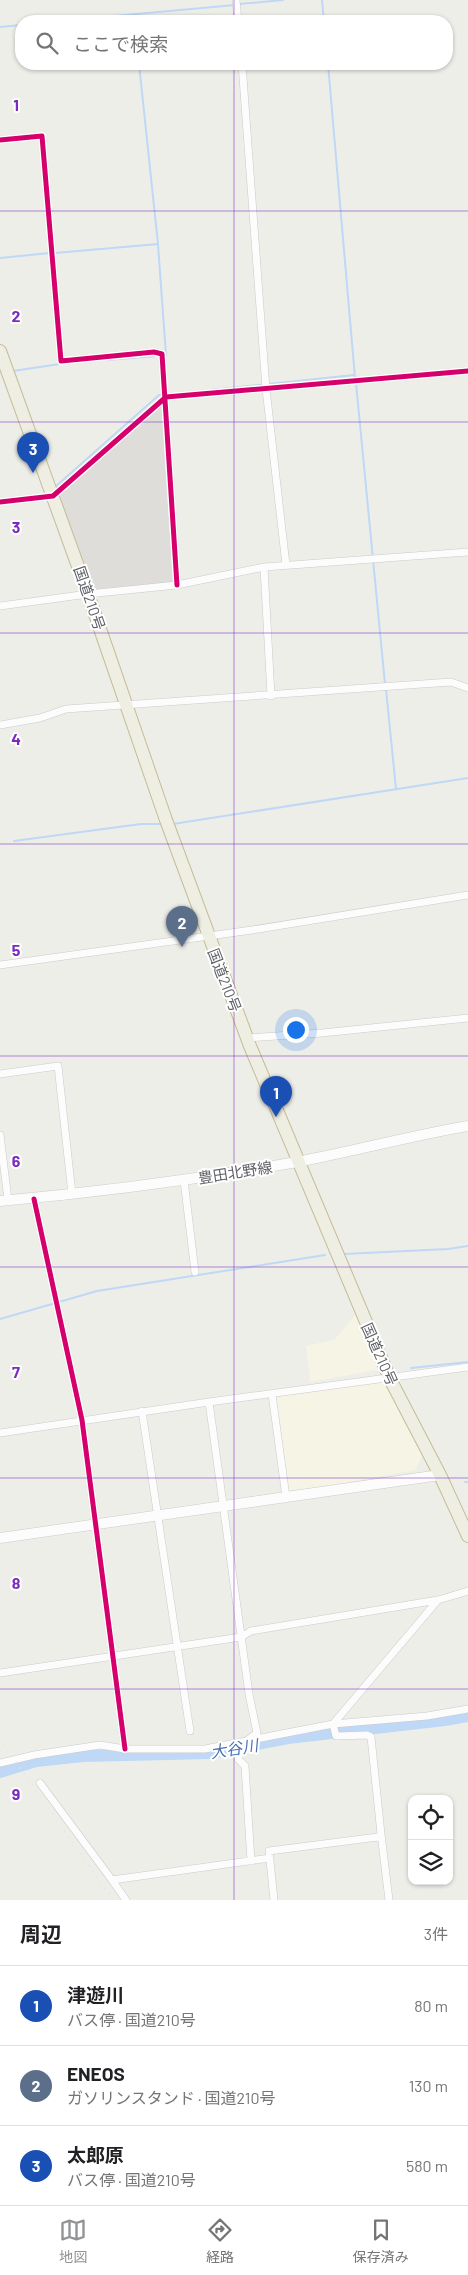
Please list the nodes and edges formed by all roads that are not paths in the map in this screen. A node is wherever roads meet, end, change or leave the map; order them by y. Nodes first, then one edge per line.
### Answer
1 (236, 0) edge
2 (237, 15) edge
3 (242, 70) edge
4 (0, 140) edge
5 (0, 351) edge
6 (3, 369) edge
7 (468, 371) edge
8 (266, 388) junction
9 (166, 398) junction
10 (53, 496) junction
11 (0, 502) edge
12 (468, 552) edge
13 (286, 565) junction
14 (264, 567) junction
15 (177, 585) junction
16 (88, 594) junction
17 (0, 606) edge
18 (468, 688) edge
19 (271, 696) junction
20 (127, 706) junction
21 (0, 725) edge
22 (468, 895) edge
23 (208, 936) junction
24 (0, 965) edge
25 (468, 1018) edge
26 (246, 1038) junction
27 (0, 1074) edge
28 (468, 1126) edge
29 (0, 1135) edge
30 (298, 1161) junction
31 (184, 1180) junction
32 (72, 1194) junction
33 (34, 1198) junction
34 (4, 1201) edge
35 (195, 1272) dead end
36 (468, 1367) edge
37 (390, 1379) junction
38 (272, 1394) junction
39 (209, 1402) junction
40 (142, 1411) junction
41 (82, 1420) junction
42 (0, 1433) edge
43 (440, 1475) junction
44 (286, 1497) junction
45 (224, 1506) junction
46 (158, 1515) junction
47 (97, 1524) junction
48 (468, 1536) edge
49 (0, 1538) edge
50 (468, 1591) edge
51 (438, 1600) junction
52 (241, 1637) junction
53 (177, 1647) junction
54 (113, 1657) junction
55 (0, 1673) edge
56 (468, 1709) edge
57 (332, 1724) junction
58 (190, 1731) dead end
59 (257, 1733) junction
60 (275, 1735) junction
61 (245, 1742) junction
62 (125, 1749) junction
63 (0, 1763) edge
64 (40, 1783) dead end
65 (381, 1834) junction
66 (270, 1858) junction
67 (251, 1861) junction
68 (112, 1880) junction
69 (126, 1900) edge
70 (274, 1900) edge
71 (389, 1900) edge

1 - 2 street
3 - 8 street
4 - 9 street
5 - 6 highway, 国道210号
6 - 10 highway, 国道210号
7 - 8 street
8 - 9 street
8 - 13 street
9 - 10 street
9 - 15 street
10 - 11 street
10 - 16 highway, 国道210号
12 - 13 street
13 - 14 street
14 - 15 street
14 - 19 street
15 - 16 street
16 - 17 street
16 - 20 highway, 国道210号
18 - 19 street
19 - 20 street
20 - 21 street
20 - 23 highway, 国道210号
22 - 23 street
23 - 24 street
23 - 26 highway, 国道210号
25 - 26 street
26 - 30 highway, 国道210号
27 - 32 street
28 - 30 main road, 豊田北野線
29 - 34 street
30 - 31 main road, 豊田北野線
30 - 37 highway, 国道210号
31 - 32 main road, 豊田北野線
31 - 35 street
32 - 33 main road, 豊田北野線
33 - 34 main road, 豊田北野線
33 - 41 street
36 - 37 street
37 - 38 street
37 - 43 highway, 国道210号
38 - 39 street
38 - 44 street
39 - 40 street
39 - 45 street
40 - 41 street
40 - 46 street
41 - 42 street
41 - 47 street
43 - 44 main road
43 - 48 highway, 国道210号
44 - 45 main road
45 - 46 main road
45 - 52 street
46 - 47 main road
46 - 53 street
47 - 49 main road
47 - 54 street
50 - 51 street
51 - 52 street
51 - 57 street
52 - 53 street
52 - 59 street
53 - 54 street
53 - 58 street
54 - 55 street
54 - 62 street
56 - 57 street
57 - 60 street
57 - 65 street
59 - 60 street
59 - 61 street
60 - 61 street
61 - 62 street
61 - 67 street
62 - 63 street
64 - 68 street
65 - 66 street
65 - 71 street
66 - 67 street
66 - 70 street
67 - 68 street
68 - 69 street

